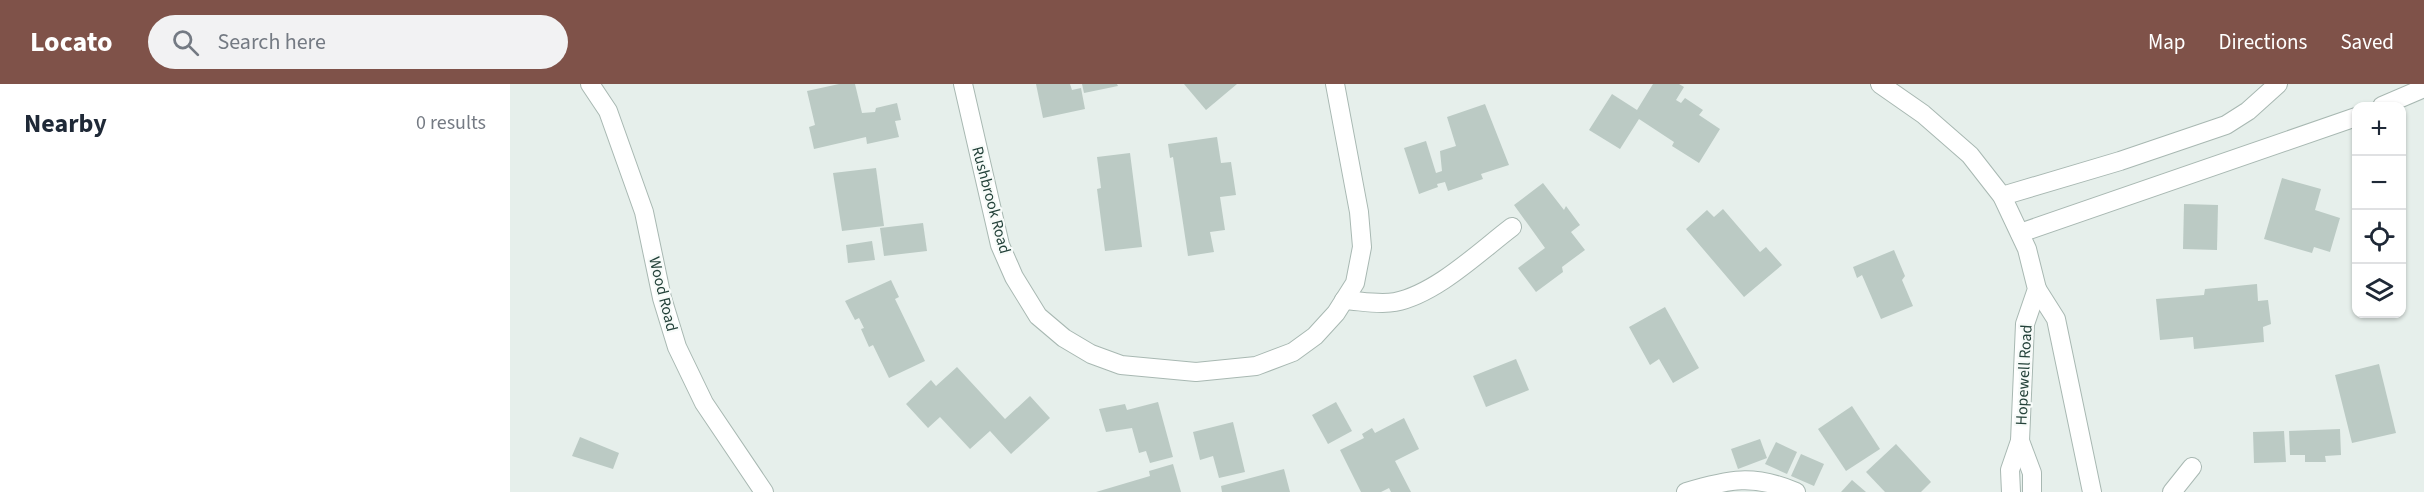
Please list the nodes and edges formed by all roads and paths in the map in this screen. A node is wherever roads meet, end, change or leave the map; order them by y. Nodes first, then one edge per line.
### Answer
1 (590, 84) edge
2 (963, 84) edge
3 (1335, 84) edge
4 (1880, 84) edge
5 (2278, 84) edge
6 (2424, 88) edge
7 (2391, 102) edge
8 (2352, 118) edge
9 (2002, 196) junction
10 (1512, 227) dead end
11 (2020, 233) junction
12 (2037, 289) junction
13 (1344, 300) junction
14 (2020, 441) junction
15 (2192, 467) dead end
16 (764, 492) edge
17 (1686, 492) edge
18 (1796, 492) edge
19 (2011, 492) edge
20 (2032, 492) edge
21 (2092, 492) edge
22 (2172, 492) edge

1 - 16 street, Wood Road
2 - 13 street, Rushbrook Road
3 - 13 street, Rushbrook Road
4 - 9 street
5 - 9 street
6 - 7 street
8 - 11 street
9 - 11 street
10 - 13 street
11 - 12 street
12 - 14 street, Hopewell Road
12 - 21 street
14 - 19 street, Hopewell Road
14 - 20 street, Hopewell Road
15 - 22 street
17 - 18 street

